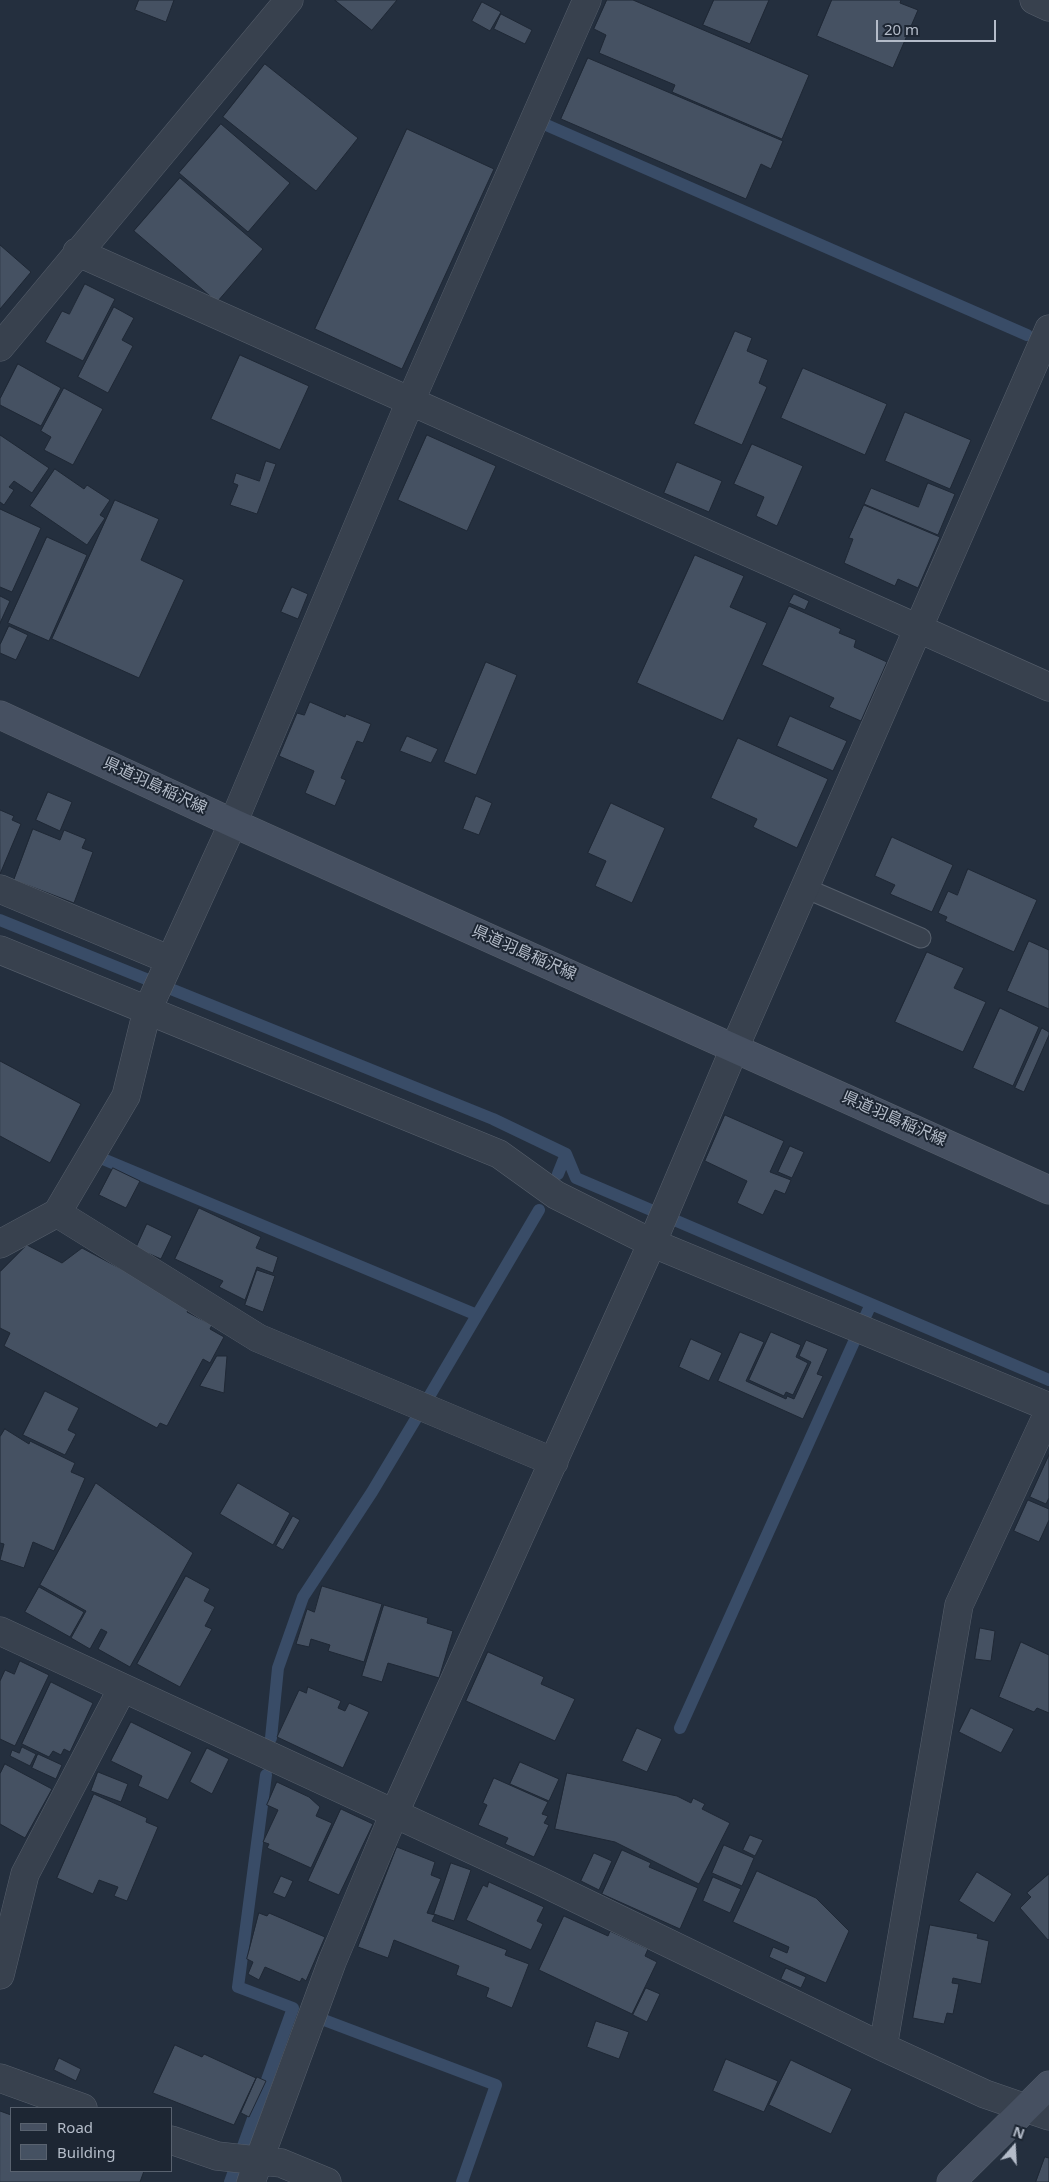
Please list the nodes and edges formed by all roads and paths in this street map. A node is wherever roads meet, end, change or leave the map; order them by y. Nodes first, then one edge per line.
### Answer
1 (587, 0) edge
2 (1034, 0) edge
3 (278, 3) edge
4 (1049, 7) edge
5 (77, 252) junction
6 (1049, 329) edge
7 (0, 347) edge
8 (410, 402) junction
9 (919, 629) junction
10 (1049, 687) edge
11 (0, 715) edge
12 (233, 823) junction
13 (805, 888) junction
14 (0, 890) edge
15 (921, 938) dead end
16 (0, 950) edge
17 (158, 987) junction
18 (735, 1047) junction
19 (1049, 1190) edge
20 (57, 1213) junction
21 (661, 1222) junction
22 (0, 1244) edge
23 (1049, 1409) edge
24 (554, 1462) junction
25 (0, 1630) edge
26 (122, 1689) junction
27 (394, 1814) junction
28 (0, 1975) edge
29 (883, 2046) junction
30 (0, 2078) edge
31 (1049, 2085) edge
32 (80, 2107) edge
33 (1038, 2112) edge
34 (172, 2140) edge
35 (254, 2172) edge
36 (327, 2182) edge
37 (950, 2182) edge

1 - 8 street
2 - 4 street
3 - 5 street
5 - 7 street
5 - 8 street
6 - 9 street
8 - 9 street
8 - 12 street
9 - 10 street
9 - 13 street
11 - 12 main road, 県道羽島稲沢線
12 - 17 street
12 - 18 main road, 県道羽島稲沢線
13 - 15 lane
13 - 18 street
14 - 17 street
16 - 17 street
17 - 20 street
17 - 21 street
18 - 19 main road, 県道羽島稲沢線
18 - 21 street
20 - 22 street
20 - 24 street
21 - 23 street
21 - 24 street
23 - 29 street
24 - 27 street
25 - 26 street
26 - 27 street
26 - 28 street
27 - 29 street
27 - 35 street
29 - 33 street
30 - 32 street
31 - 33 main road
33 - 37 main road
34 - 35 street
35 - 36 street

